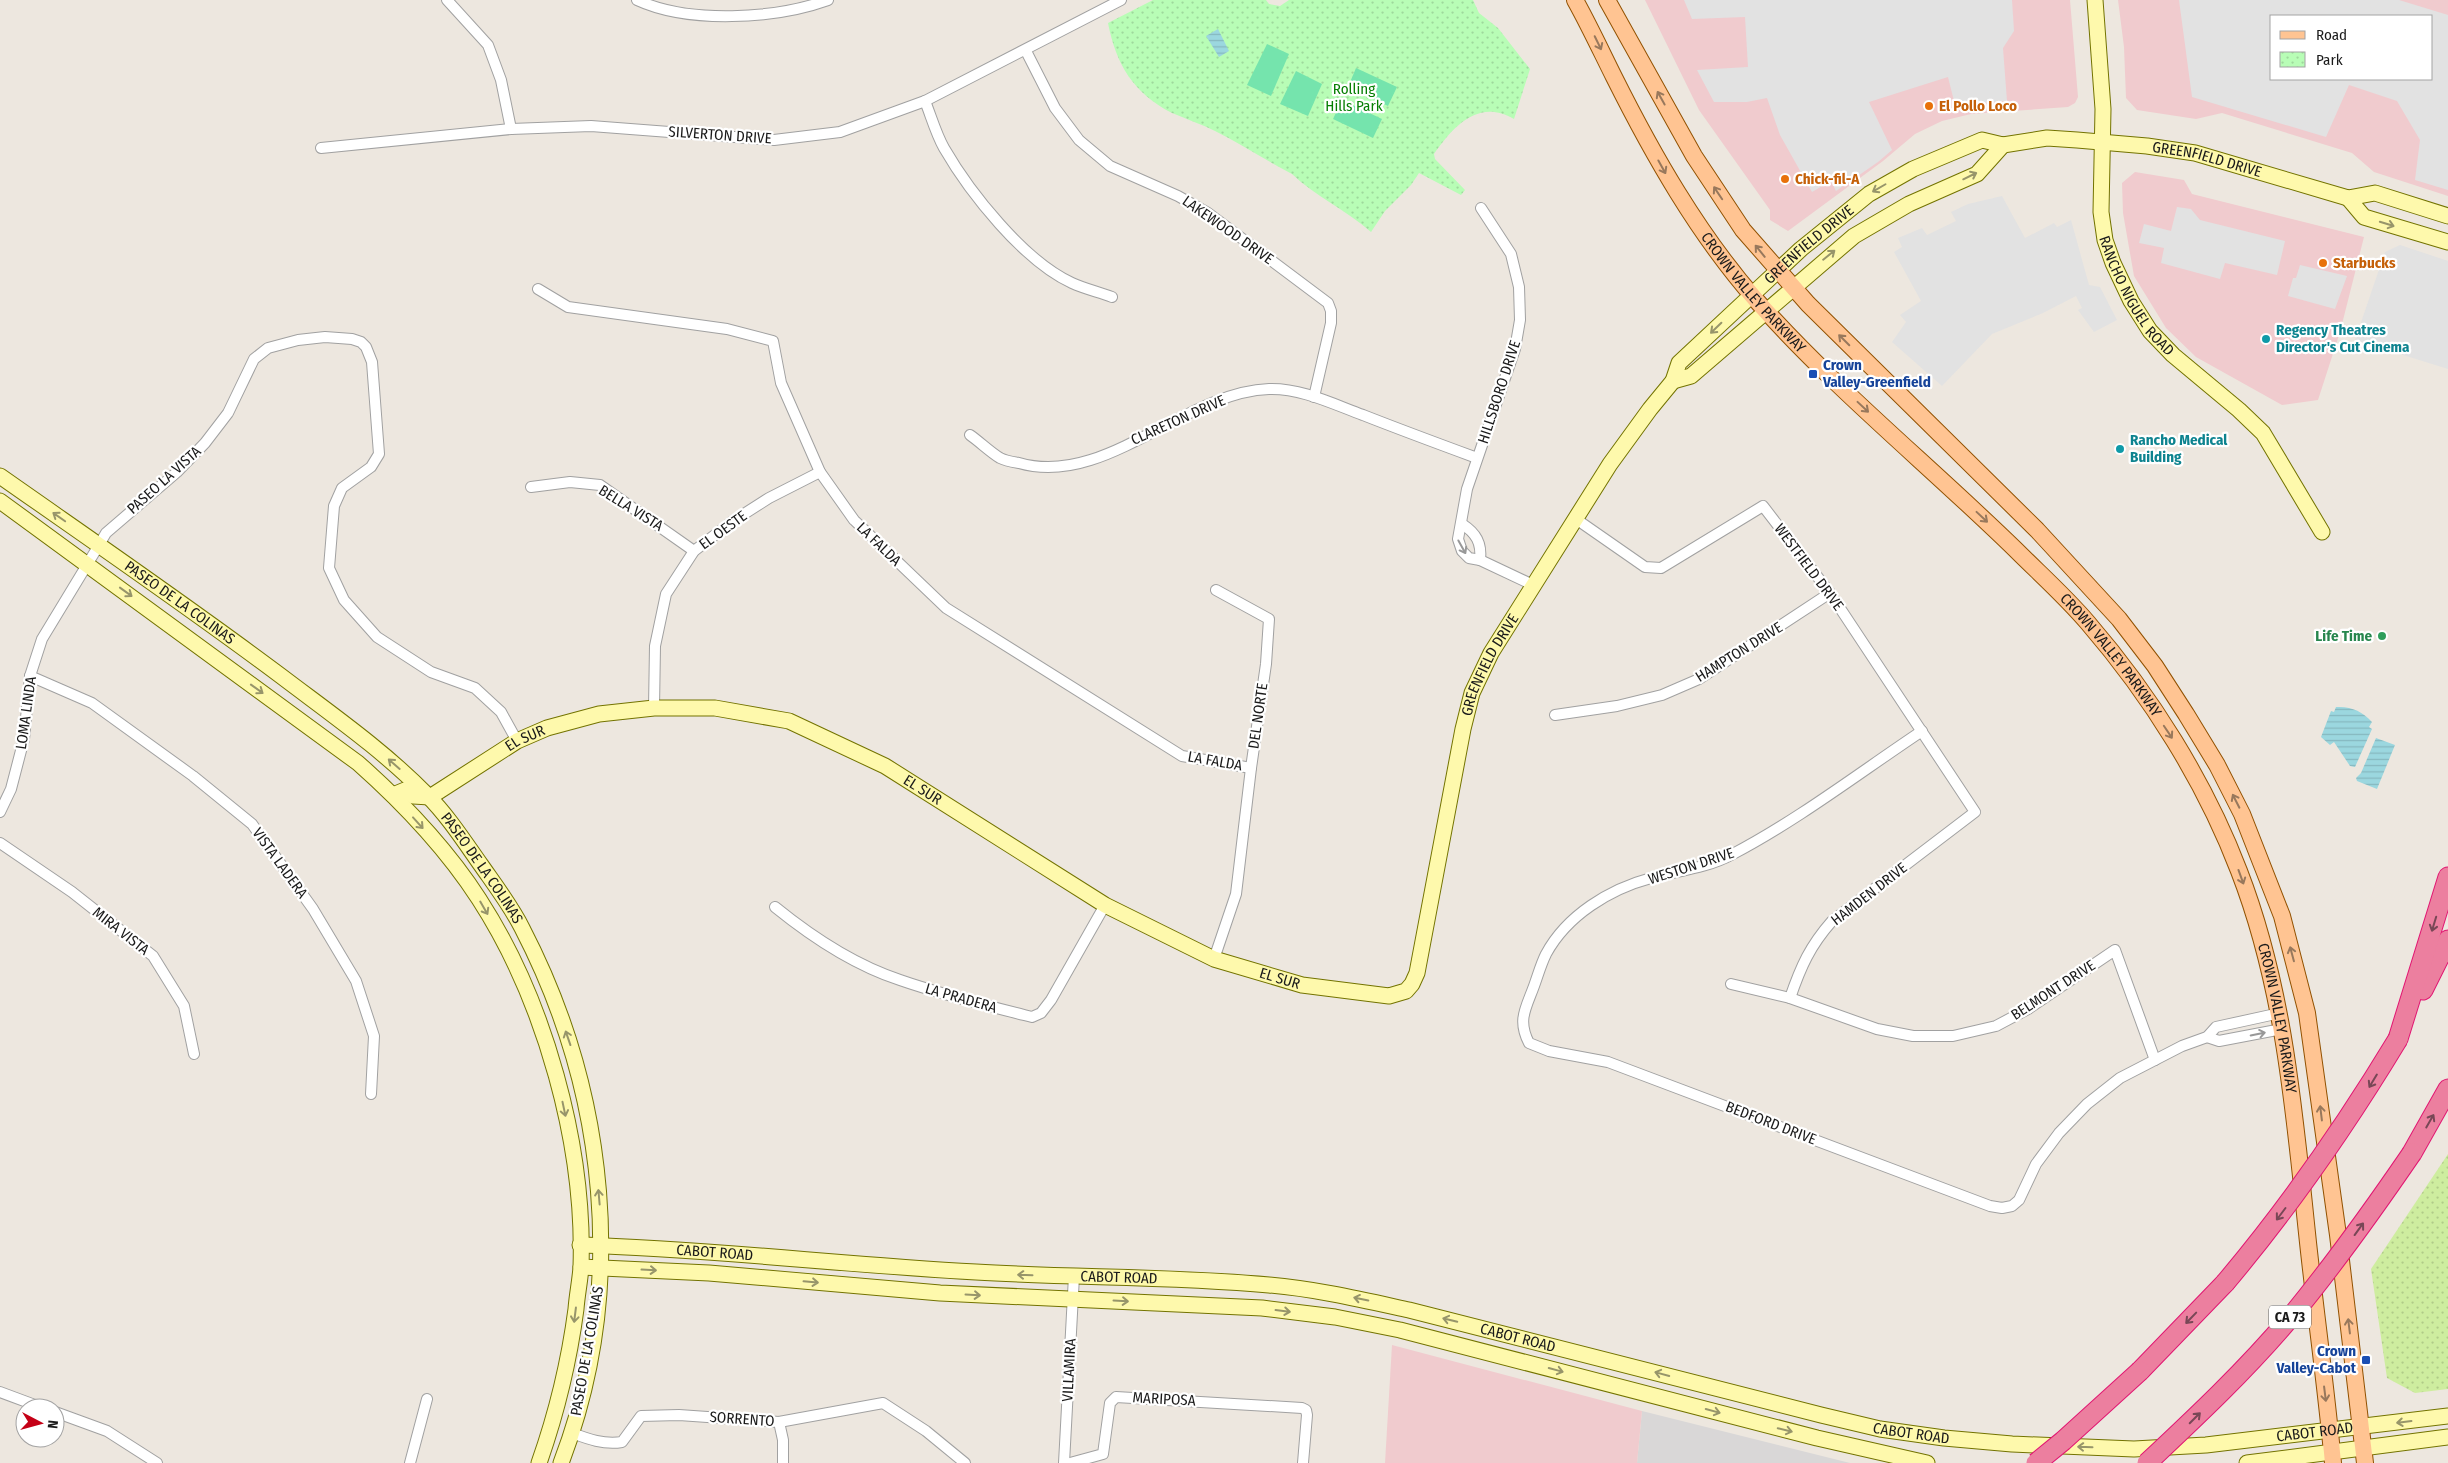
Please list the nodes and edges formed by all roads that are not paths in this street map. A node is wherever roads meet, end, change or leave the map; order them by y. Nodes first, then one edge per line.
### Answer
1 (447, 0) edge
2 (637, 0) edge
3 (828, 0) edge
4 (1121, 0) edge
5 (1575, 0) edge
6 (1608, 0) edge
7 (2095, 0) edge
8 (1109, 3) edge
9 (1026, 51) junction
10 (925, 101) junction
11 (511, 128) junction
12 (2102, 141) junction
13 (2004, 145) junction
14 (321, 148) dead end
15 (2348, 198) junction
16 (1481, 208) dead end
17 (2448, 216) edge
18 (2448, 242) edge
19 (1778, 271) junction
20 (1792, 287) junction
21 (538, 289) dead end
22 (1752, 295) junction
23 (1112, 297) dead end
24 (1766, 311) junction
25 (1673, 381) junction
26 (1314, 397) junction
27 (970, 434) dead end
28 (1477, 458) junction
29 (820, 472) junction
30 (0, 476) edge
31 (531, 487) dead end
32 (0, 501) edge
33 (1576, 519) junction
34 (1462, 524) junction
35 (2322, 532) dead end
36 (98, 545) junction
37 (694, 551) junction
38 (1480, 560) junction
39 (87, 563) junction
40 (1533, 585) junction
41 (1216, 590) dead end
42 (1830, 593) junction
43 (30, 676) junction
44 (654, 708) junction
45 (1554, 715) dead end
46 (1922, 732) junction
47 (517, 741) junction
48 (1251, 768) junction
49 (393, 796) junction
50 (430, 797) junction
51 (0, 812) edge
52 (1975, 812) joint
53 (0, 843) edge
54 (442, 850) junction
55 (2448, 877) edge
56 (1105, 905) junction
57 (775, 907) dead end
58 (2448, 940) edge
59 (1214, 960) junction
60 (1731, 984) dead end
61 (1406, 991) joint
62 (1790, 998) junction
63 (2281, 1021) junction
64 (2207, 1038) junction
65 (2398, 1039) junction
66 (1529, 1043) joint
67 (194, 1054) dead end
68 (2155, 1060) junction
69 (2448, 1089) edge
70 (371, 1094) dead end
71 (580, 1246) junction
72 (600, 1246) junction
73 (581, 1267) junction
74 (600, 1268) junction
75 (1074, 1276) junction
76 (1072, 1299) junction
77 (0, 1392) edge
78 (16, 1398) edge
79 (427, 1400) dead end
80 (65, 1416) edge
81 (2448, 1416) edge
82 (779, 1422) junction
83 (2361, 1427) junction
84 (2330, 1430) junction
85 (572, 1434) junction
86 (2448, 1437) edge
87 (2364, 1456) edge
88 (2332, 1458) edge
89 (157, 1463) edge
90 (410, 1463) edge
91 (539, 1463) edge
92 (561, 1463) edge
93 (783, 1463) edge
94 (965, 1463) edge
95 (1064, 1463) edge
96 (1070, 1463) edge
97 (1303, 1463) edge
98 (1927, 1463) edge
99 (2036, 1463) edge
100 (2147, 1463) edge
101 (2247, 1463) edge

1 - 11 street
2 - 3 street
4 - 8 street, SILVERTON DRIVE
5 -> 22 main road, CROWN VALLEY PARKWAY
19 -> 6 main road, CROWN VALLEY PARKWAY
7 - 12 main road, RANCHO NIGUEL ROAD
8 - 9 street, SILVERTON DRIVE
9 - 10 street, SILVERTON DRIVE
9 - 26 street, LAKEWOOD DRIVE
10 - 11 street, SILVERTON DRIVE
10 - 23 street
11 - 14 street, SILVERTON DRIVE
12 - 13 main road, GREENFIELD DRIVE
12 - 15 main road, GREENFIELD DRIVE
12 - 35 main road, RANCHO NIGUEL ROAD
13 -> 19 main road, GREENFIELD DRIVE
20 -> 13 main road, GREENFIELD DRIVE
15 - 17 main road, GREENFIELD DRIVE
15 -> 18 main road
16 - 28 street, HILLSBORO DRIVE
19 - 20 main road, CROWN VALLEY PARKWAY
19 - 22 main road, GREENFIELD DRIVE
20 - 24 main road, GREENFIELD DRIVE
83 -> 20 main road, CROWN VALLEY PARKWAY
21 - 29 street, LA FALDA
22 - 24 main road, CROWN VALLEY PARKWAY
22 -> 25 main road, GREENFIELD DRIVE
24 - 25 main road, GREENFIELD DRIVE
24 -> 63 main road, CROWN VALLEY PARKWAY
25 - 33 main road, GREENFIELD DRIVE
26 - 27 street, CLARETON DRIVE
26 - 28 street, CLARETON DRIVE
28 - 34 street, HILLSBORO DRIVE
29 - 37 street, EL OESTE
29 - 48 street, LA FALDA
36 -> 30 main road, PASEO DE LA COLINAS
31 - 37 street, BELLA VISTA
32 - 39 main road, PASEO DE LA COLINAS
33 - 40 main road, GREENFIELD DRIVE
33 - 42 street, WESTFIELD DRIVE
34 - 38 street
34 -> 38 street, HILLSBORO DRIVE
36 - 39 street, PASEO LA VISTA
36 - 47 street, PASEO LA VISTA
50 -> 36 main road, PASEO DE LA COLINAS
37 - 44 street, EL OESTE
38 - 40 street, HILLSBORO DRIVE
39 - 43 street, LOMA LINDA
39 -> 49 main road, PASEO DE LA COLINAS
40 - 61 main road, GREENFIELD DRIVE
41 - 48 street, DEL NORTE
42 - 45 street, HAMPTON DRIVE
42 - 46 street, WESTFIELD DRIVE
43 - 51 street, LOMA LINDA
43 - 70 street, VISTA LADERA
44 - 47 main road, EL SUR
44 - 56 main road, EL SUR
46 - 52 street, WESTFIELD DRIVE
46 - 66 street, WESTON DRIVE
47 - 50 main road, EL SUR
48 - 59 street, DEL NORTE
49 - 50 main road
49 -> 54 main road, PASEO DE LA COLINAS
50 - 54 main road
72 -> 50 main road, PASEO DE LA COLINAS
52 - 62 street, HAMDEN DRIVE
53 - 67 street, MIRA VISTA
54 -> 71 main road, PASEO DE LA COLINAS
55 -> 65 highway
56 - 57 street, LA PRADERA
56 - 59 main road, EL SUR
58 - 65 highway
59 - 61 main road, EL SUR
60 - 62 street, BELMONT DRIVE
62 - 68 street, BELMONT DRIVE
64 -> 63 street
63 - 64 street
63 -> 84 main road, CROWN VALLEY PARKWAY
64 - 68 street
65 -> 99 highway, bridge
66 - 68 street, BEDFORD DRIVE
100 -> 69 highway, CA 73, bridge
71 - 72 main road, CABOT ROAD
71 - 73 main road, PASEO DE LA COLINAS
72 - 74 main road, PASEO DE LA COLINAS
75 -> 72 main road, CABOT ROAD
73 - 74 main road, CABOT ROAD
73 -> 91 main road, PASEO DE LA COLINAS
74 -> 76 main road, CABOT ROAD
74 - 85 main road, PASEO DE LA COLINAS
75 - 76 street, VILLAMIRA
84 -> 75 main road, CABOT ROAD
76 - 95 street, VILLAMIRA
76 -> 98 main road, CABOT ROAD
77 - 78 street
79 - 90 street
80 - 89 street
81 -> 83 main road, CABOT ROAD
82 - 85 street, SORRENTO
82 - 93 street
82 - 94 street, SORRENTO
83 - 84 main road, CABOT ROAD
83 - 87 main road, CROWN VALLEY PARKWAY
84 - 88 main road, CROWN VALLEY PARKWAY
85 - 92 main road, PASEO DE LA COLINAS
86 - 87 main road, CABOT ROAD
87 - 88 main road, CABOT ROAD
88 - 101 main road, CABOT ROAD
96 - 97 street, MARIPOSA

